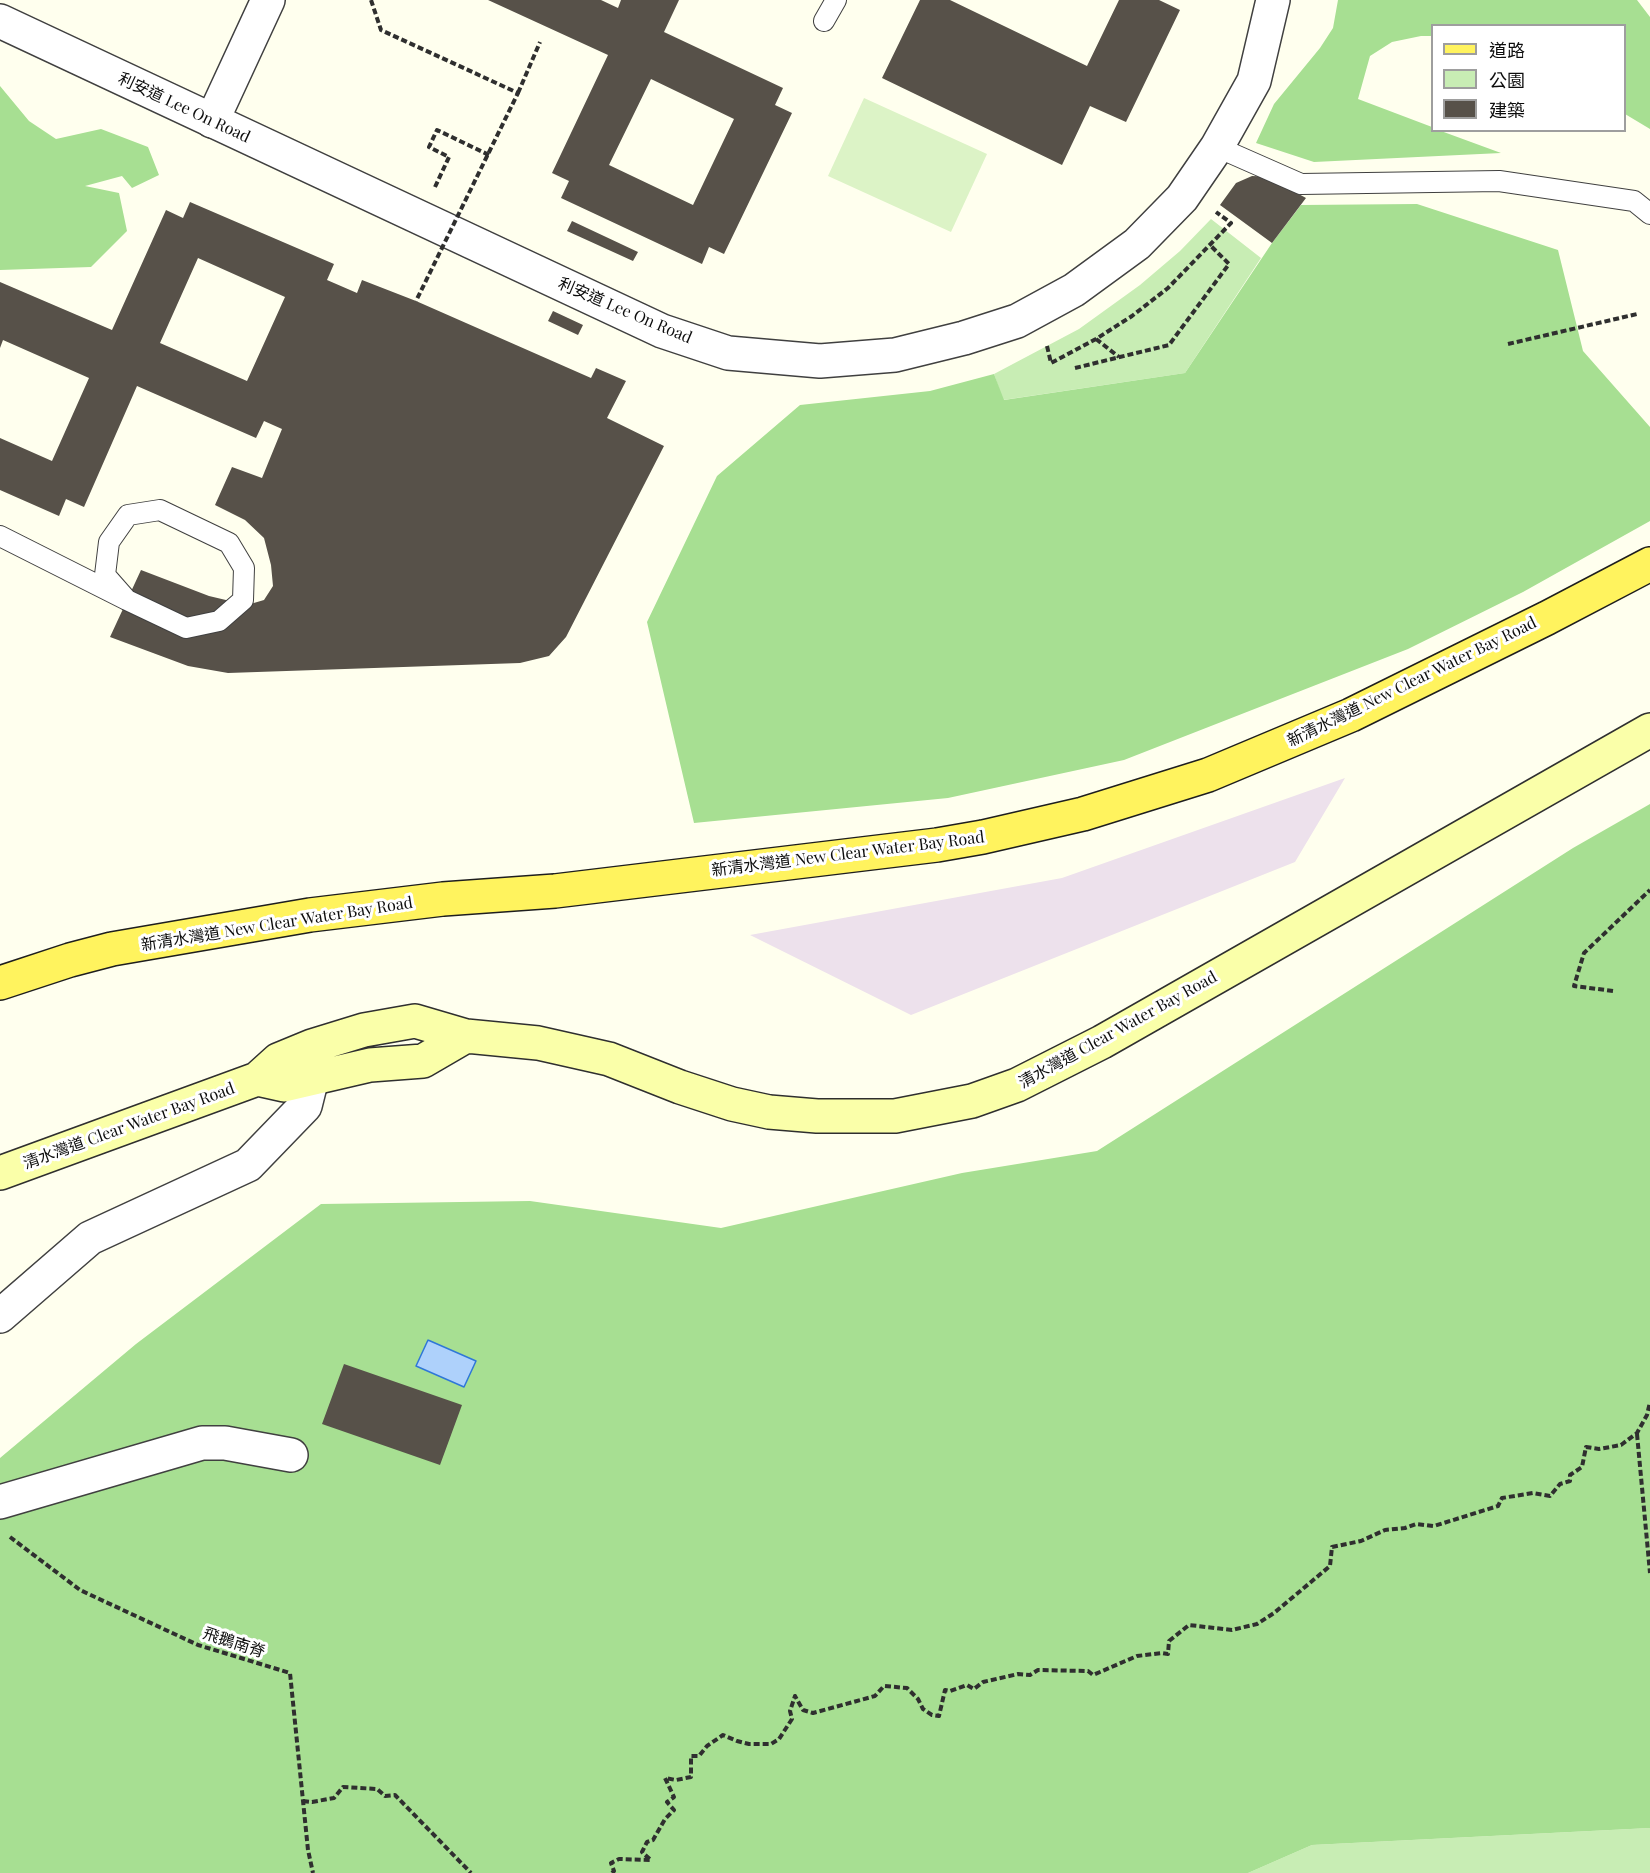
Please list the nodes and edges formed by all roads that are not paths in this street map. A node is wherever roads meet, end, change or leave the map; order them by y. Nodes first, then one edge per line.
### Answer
1 (268, 0) edge
2 (836, 0) edge
3 (1271, 8) edge
4 (0, 21) edge
5 (824, 21) dead end
6 (212, 121) junction
7 (1217, 147) junction
8 (1650, 214) edge
9 (0, 536) edge
10 (1647, 568) edge
11 (127, 600) junction
12 (1650, 730) edge
13 (0, 983) edge
14 (466, 1035) junction
15 (312, 1047) junction
16 (312, 1078) junction
17 (257, 1079) junction
18 (0, 1173) edge
19 (0, 1316) edge
20 (291, 1455) dead end
21 (0, 1502) edge

1 - 6 street
2 - 5 lane
3 - 7 street, 利安道 Lee On Road
4 - 6 street, 利安道 Lee On Road
6 - 7 street, 利安道 Lee On Road
7 - 8 lane
9 - 11 lane
10 - 13 main road, 新清水灣道 New Clear Water Bay Road
11 - 11 lane
12 - 14 main road, 清水灣道 Clear Water Bay Road
14 - 15 main road, 清水灣道 Clear Water Bay Road
14 - 16 main road
15 - 16 street
15 - 17 main road, 清水灣道 Clear Water Bay Road
16 - 17 main road
16 - 19 street
17 - 18 main road, 清水灣道 Clear Water Bay Road
20 - 21 street

